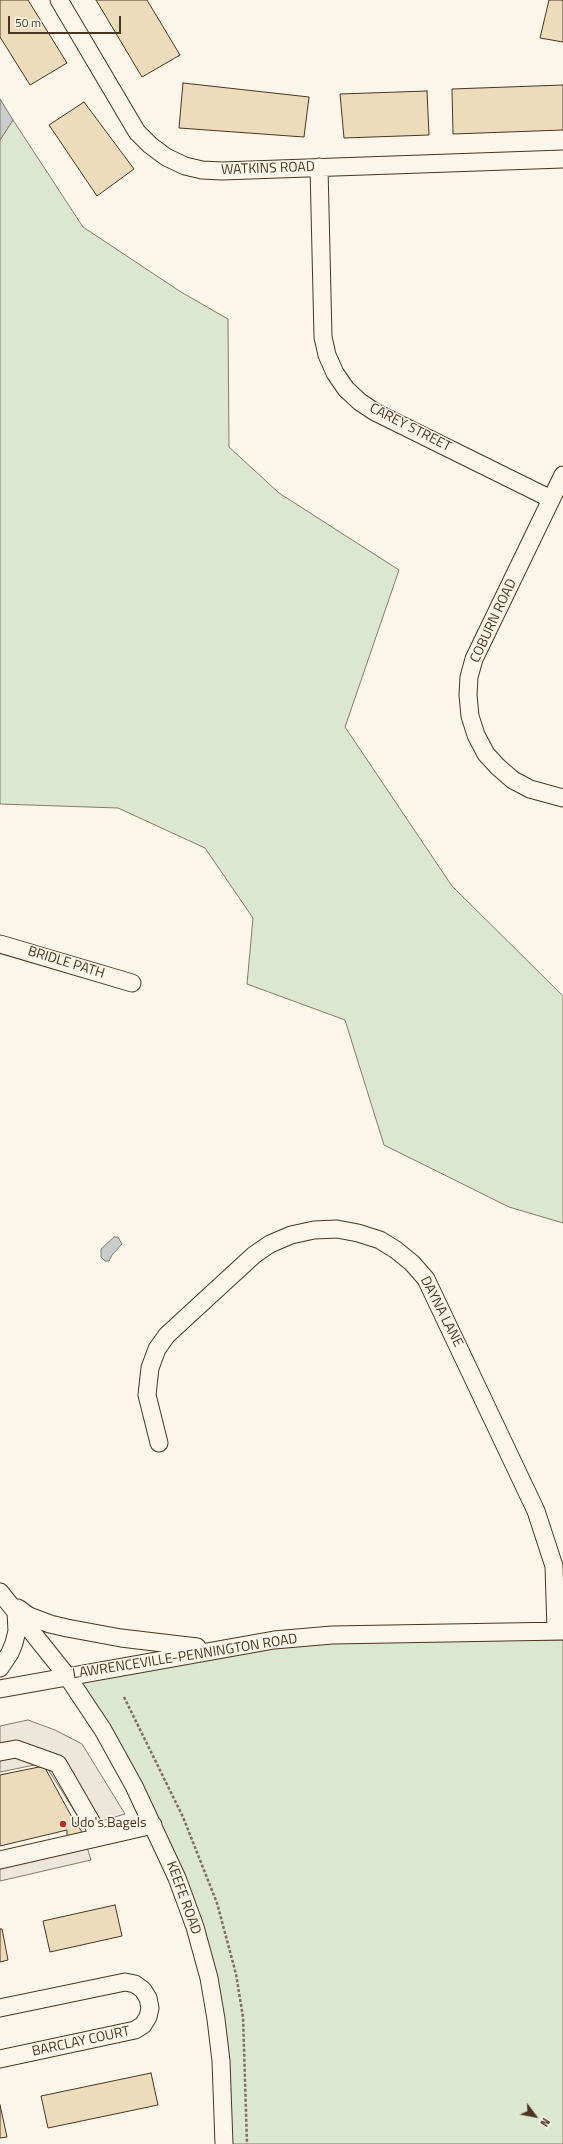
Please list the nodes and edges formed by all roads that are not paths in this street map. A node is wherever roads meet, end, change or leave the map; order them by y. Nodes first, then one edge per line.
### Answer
1 (59, 0) edge
2 (563, 159) edge
3 (319, 167) junction
4 (563, 475) edge
5 (551, 500) junction
6 (563, 798) edge
7 (0, 944) edge
8 (132, 983) dead end
9 (159, 1443) dead end
10 (2, 1595) edge
11 (16, 1612) junction
12 (560, 1630) edge
13 (216, 1649) junction
14 (0, 1668) edge
15 (66, 1676) junction
16 (0, 1689) edge
17 (0, 1752) edge
18 (153, 1825) junction
19 (100, 1837) junction
20 (0, 1860) edge
21 (0, 2008) edge
22 (0, 2059) edge
23 (224, 2144) edge

1 - 3 street, WATKINS ROAD
2 - 3 street, WATKINS ROAD
3 - 5 street, CAREY STREET
4 - 5 street, COBURN ROAD
5 - 6 street, COBURN ROAD
7 - 8 street, BRIDLE PATH
9 - 12 street, DAYNA LANE
10 - 11 street, KEEFE ROAD
10 - 13 street
11 - 14 street
11 - 15 street, KEEFE ROAD
12 - 13 street, LAWRENCEVILLE-PENNINGTON ROAD
13 - 15 street, LAWRENCEVILLE-PENNINGTON ROAD
15 - 16 street, LAWRENCEVILLE-PENNINGTON ROAD
15 - 18 street, KEEFE ROAD
17 - 19 street
18 - 19 street
18 - 23 street, KEEFE ROAD
19 - 20 street
21 - 22 street, BARCLAY COURT

